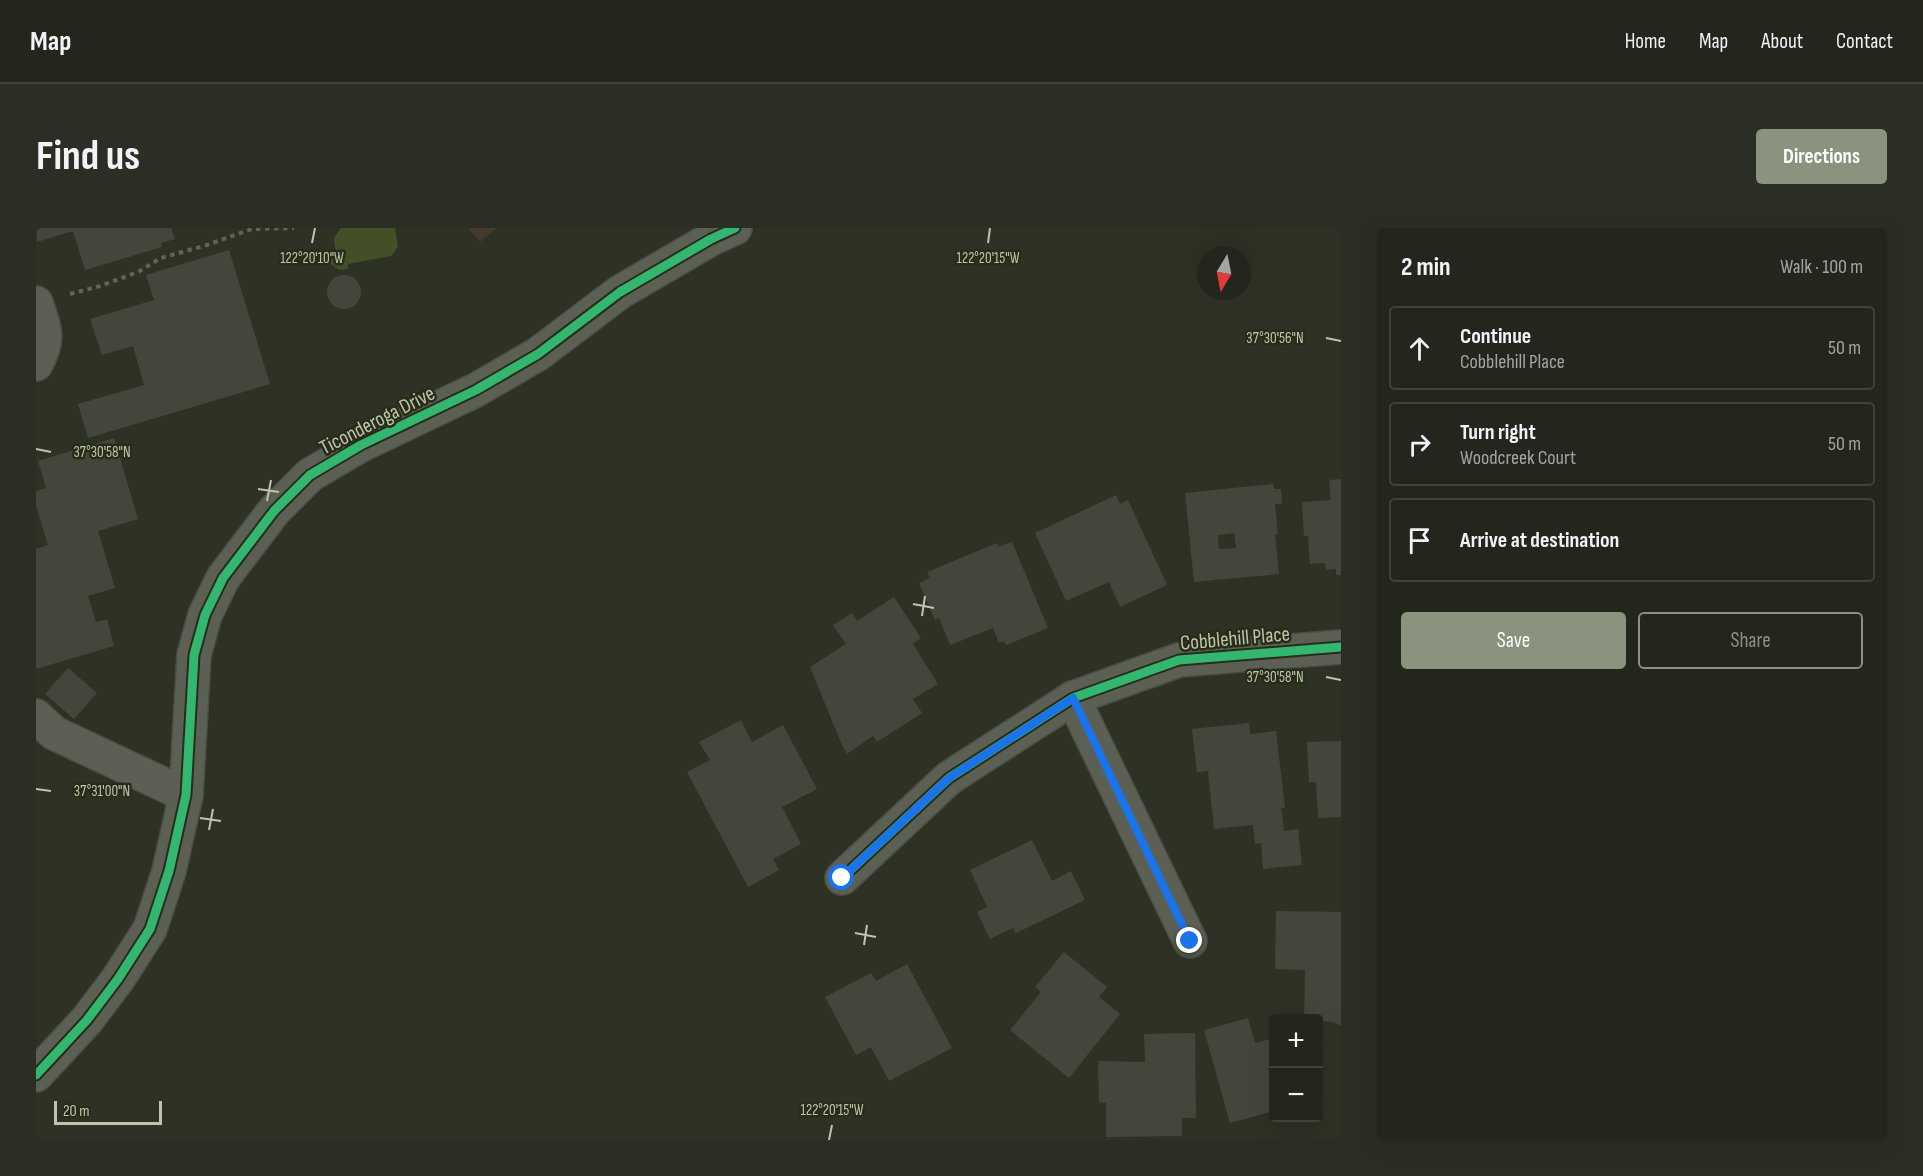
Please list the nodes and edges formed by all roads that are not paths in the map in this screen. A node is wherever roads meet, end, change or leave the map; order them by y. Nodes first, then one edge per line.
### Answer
1 (735, 228) edge
2 (36, 303) edge
3 (36, 364) edge
4 (1341, 647) edge
5 (1073, 698) junction
6 (36, 716) edge
7 (186, 795) junction
8 (842, 878) dead end
9 (1190, 941) dead end
10 (36, 1075) edge

1 - 7 street, Ticonderoga Drive
2 - 3 street
4 - 5 street, Cobblehill Place
5 - 8 street, Cobblehill Place
5 - 9 street
6 - 7 street
7 - 10 street, Ticonderoga Drive

